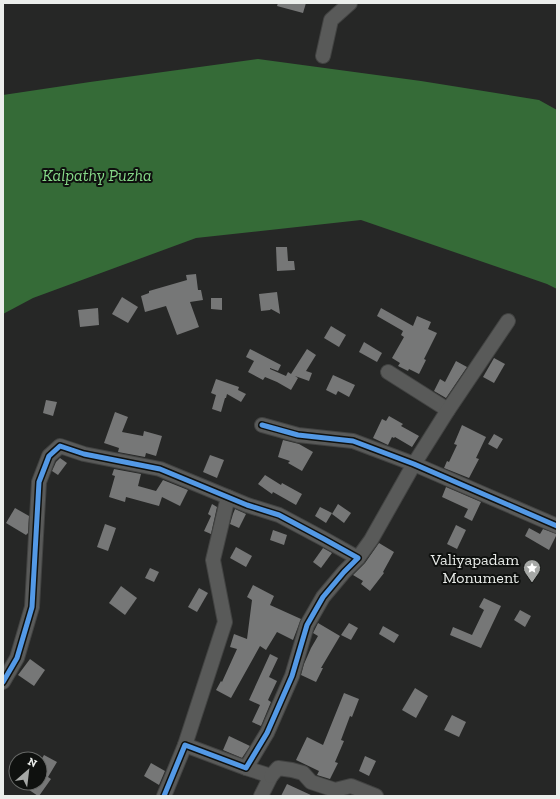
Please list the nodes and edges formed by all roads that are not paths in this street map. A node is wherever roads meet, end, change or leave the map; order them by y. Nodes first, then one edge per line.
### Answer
1 (350, 3) edge
2 (324, 56) dead end
3 (508, 322) dead end
4 (388, 372) dead end
5 (448, 410) junction
6 (262, 425) dead end
7 (414, 464) junction
8 (228, 497) junction
9 (557, 526) edge
10 (358, 558) junction
11 (3, 682) edge
12 (185, 745) junction
13 (246, 768) junction
14 (271, 776) junction
15 (164, 796) edge
16 (261, 796) edge
17 (376, 796) edge

1 - 2 street
3 - 5 street
4 - 5 street
5 - 7 street
6 - 7 street
7 - 9 street
7 - 10 street
8 - 10 street
8 - 11 street
8 - 12 street
10 - 13 street
12 - 13 street
12 - 15 street
13 - 14 street
14 - 16 street
14 - 17 street

